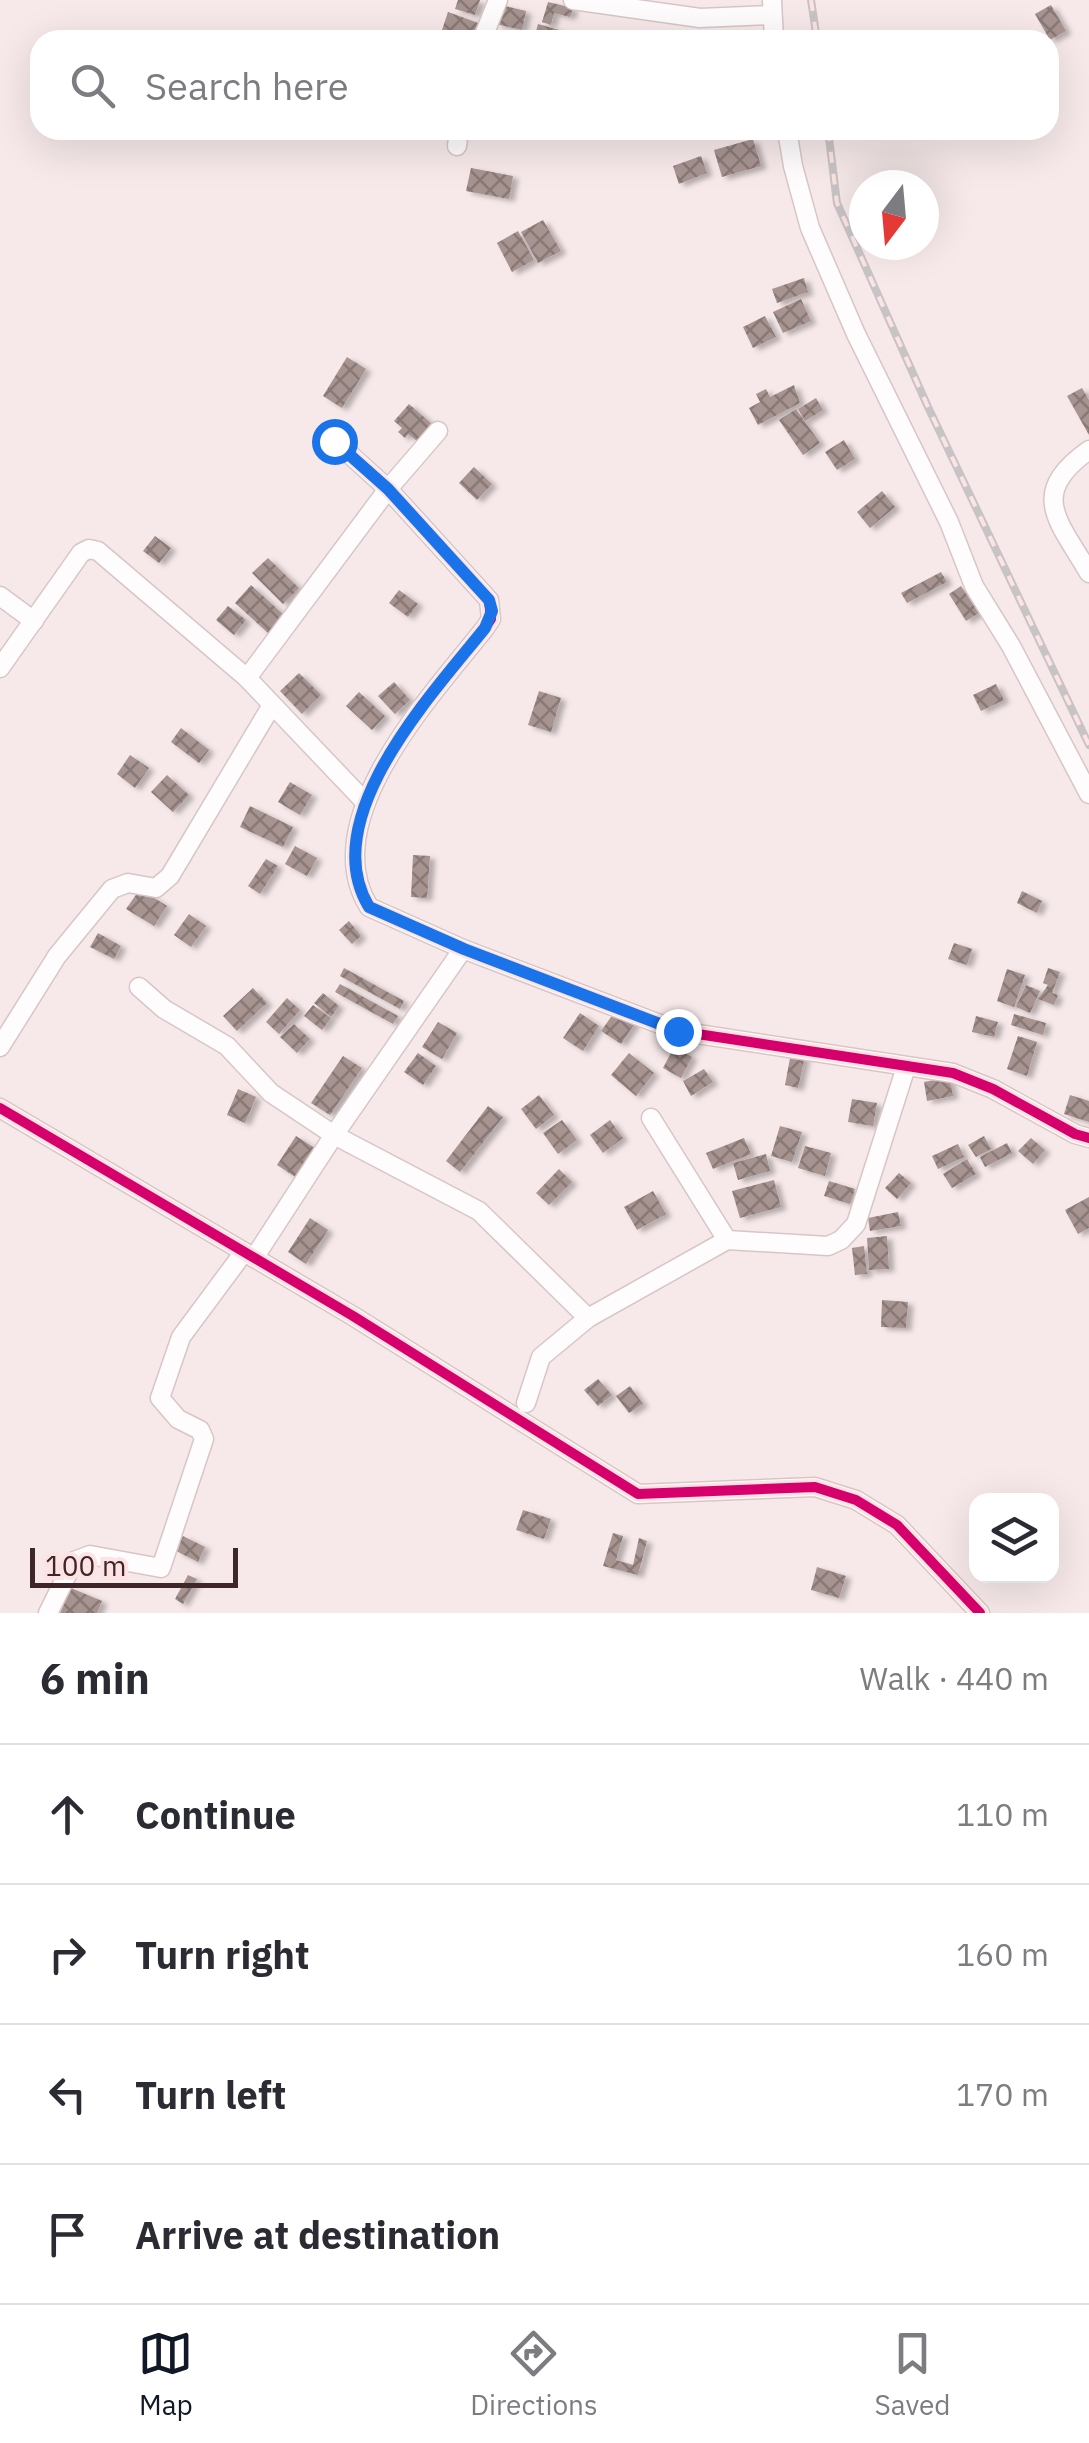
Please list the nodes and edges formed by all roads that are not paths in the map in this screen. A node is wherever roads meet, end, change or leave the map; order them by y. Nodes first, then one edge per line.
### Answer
1 (498, 0) edge
2 (573, 0) edge
3 (771, 8) edge
4 (486, 30) edge
5 (789, 140) edge
6 (438, 431) dead end
7 (334, 441) dead end
8 (1089, 450) edge
9 (388, 489) junction
10 (1089, 573) edge
11 (0, 596) edge
12 (34, 621) junction
13 (0, 668) edge
14 (248, 678) junction
15 (272, 705) junction
16 (1089, 794) edge
17 (365, 802) junction
18 (464, 949) junction
19 (140, 987) dead end
20 (0, 1047) edge
21 (906, 1067) junction
22 (0, 1108) edge
23 (651, 1118) dead end
24 (334, 1135) junction
25 (1089, 1138) edge
26 (726, 1240) junction
27 (249, 1255) junction
28 (588, 1318) junction
29 (526, 1404) dead end
30 (48, 1613) edge
31 (980, 1613) edge

1 - 4 street
2 - 3 street
5 - 16 street
6 - 9 street
7 - 9 street
8 - 10 street
9 - 14 street
9 - 17 street
11 - 12 street
12 - 13 street
12 - 14 street
14 - 15 street
15 - 17 street
15 - 20 street
17 - 18 street
18 - 21 street
18 - 24 street
19 - 24 street
21 - 25 street
21 - 26 street
22 - 27 street
23 - 26 street
24 - 27 street
24 - 28 street
26 - 28 street
27 - 30 street
27 - 31 street
28 - 29 street

